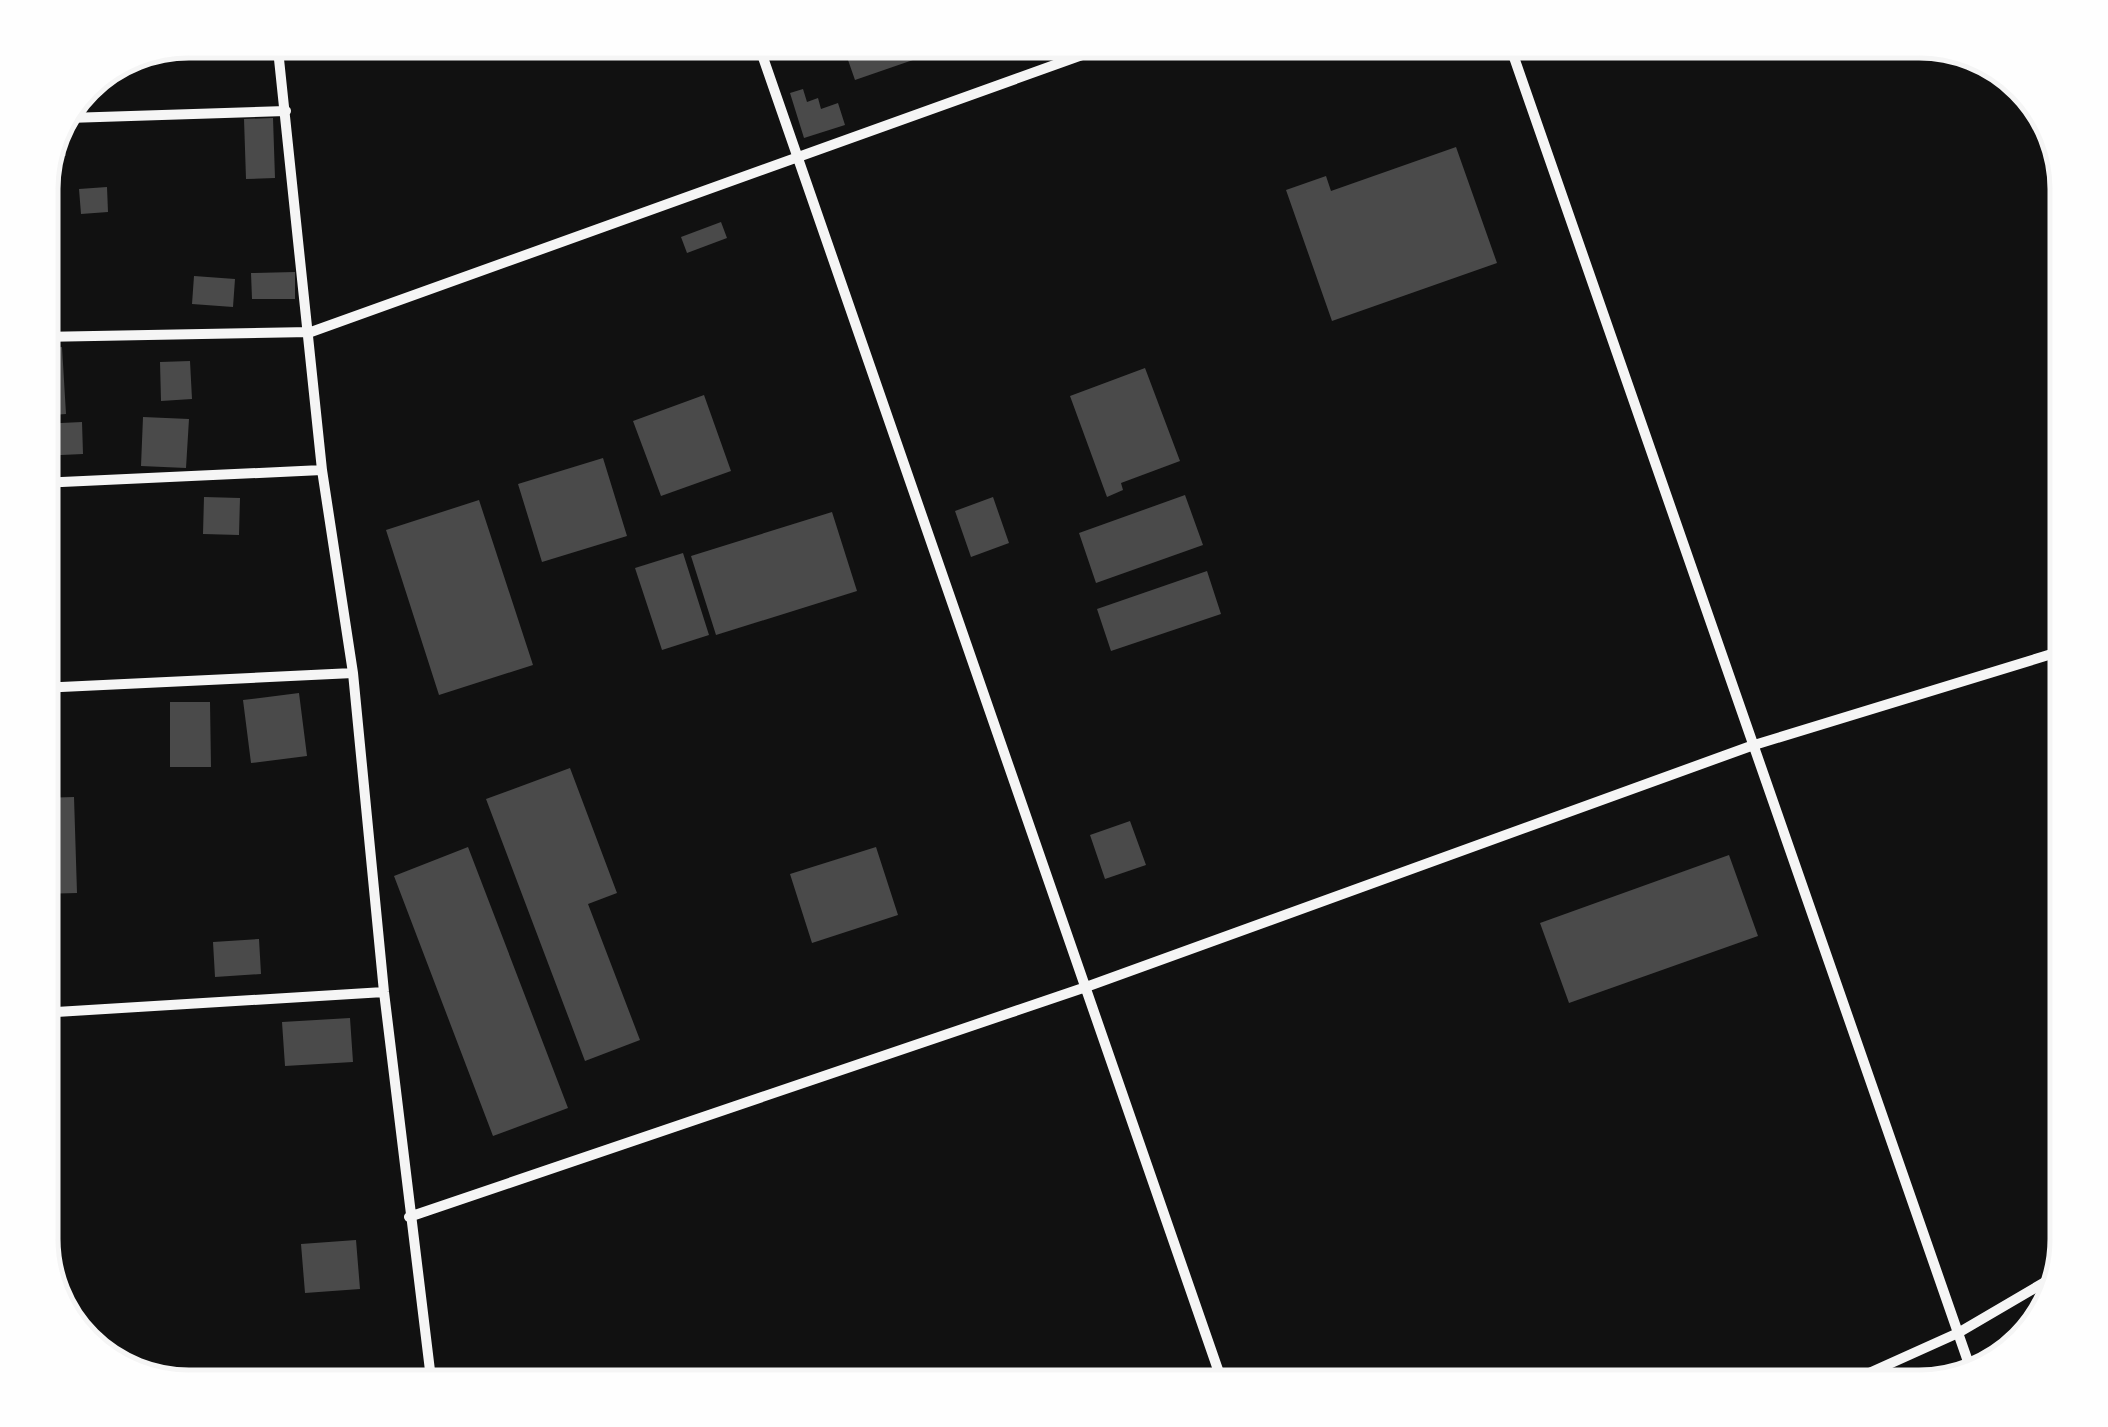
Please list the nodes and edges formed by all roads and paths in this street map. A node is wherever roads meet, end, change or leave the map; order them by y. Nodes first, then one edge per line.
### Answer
1 (280, 57) edge
2 (762, 57) edge
3 (1077, 57) edge
4 (1514, 57) edge
5 (286, 111) junction
6 (80, 118) edge
7 (799, 157) junction
8 (311, 332) junction
9 (58, 337) edge
10 (322, 470) junction
11 (58, 482) edge
12 (2050, 655) edge
13 (352, 673) junction
14 (58, 687) edge
15 (1751, 746) junction
16 (1086, 987) junction
17 (384, 992) junction
18 (58, 1012) edge
19 (409, 1217) junction
20 (2042, 1283) edge
21 (1958, 1333) junction
22 (1968, 1361) edge
23 (430, 1370) edge
24 (1218, 1370) edge
25 (1876, 1370) edge

1 - 5 street
2 - 7 street
3 - 7 street
4 - 15 street
5 - 6 street
5 - 8 street
7 - 8 street
7 - 16 street
8 - 9 street
8 - 10 street
10 - 11 street
10 - 13 street
12 - 15 street
13 - 14 street
13 - 17 street
15 - 16 street
15 - 21 street
16 - 19 street
16 - 24 street
17 - 18 street
17 - 19 street
19 - 23 street
20 - 21 street
21 - 22 street
21 - 25 street

